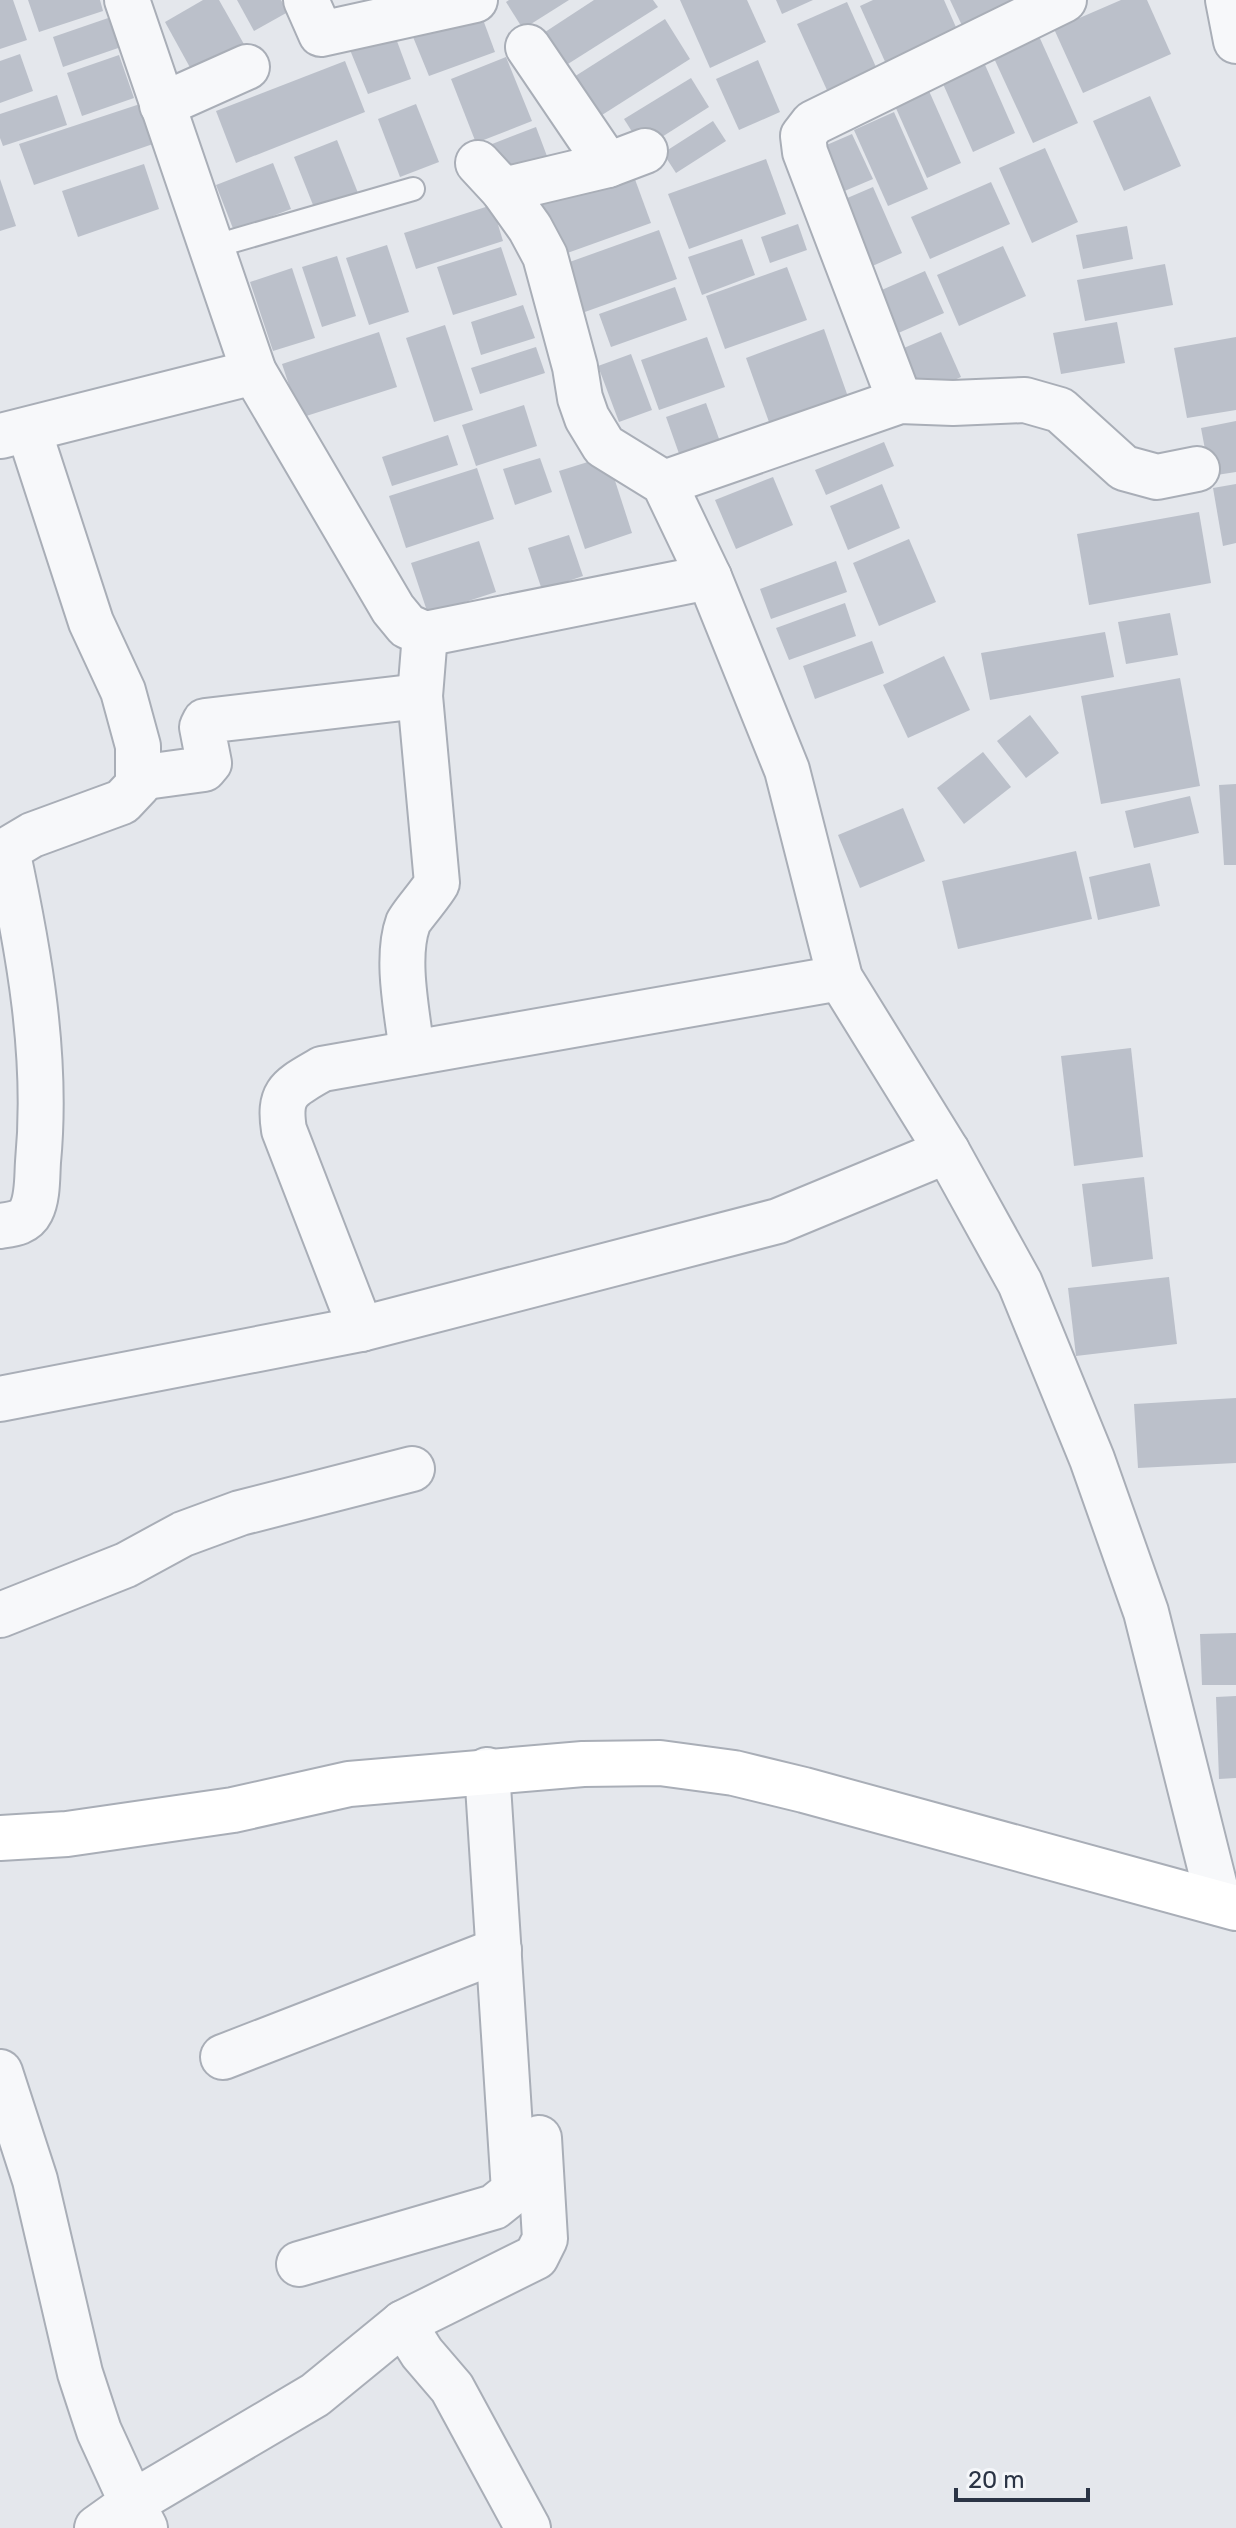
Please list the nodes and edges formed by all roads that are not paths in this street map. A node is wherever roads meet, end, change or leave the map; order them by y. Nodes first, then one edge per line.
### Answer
1 (306, 0) edge
2 (475, 0) edge
3 (1064, 0) edge
4 (1228, 0) edge
5 (138, 3) edge
6 (1236, 41) edge
7 (528, 47) dead end
8 (247, 67) dead end
9 (162, 105) junction
10 (413, 189) dead end
11 (212, 247) junction
12 (254, 372) junction
13 (900, 401) junction
14 (14, 434) edge
15 (1197, 469) dead end
16 (664, 483) junction
17 (709, 577) junction
18 (425, 634) junction
19 (420, 696) junction
20 (138, 778) junction
21 (3, 851) edge
22 (840, 978) junction
23 (412, 1053) junction
24 (947, 1151) junction
25 (0, 1226) edge
26 (361, 1329) junction
27 (0, 1399) edge
28 (412, 1469) dead end
29 (0, 1615) edge
30 (500, 1770) junction
31 (0, 1838) edge
32 (1228, 1906) edge
33 (499, 1950) junction
34 (223, 2057) dead end
35 (0, 2072) edge
36 (299, 2264) dead end
37 (403, 2323) junction
38 (138, 2516) edge
39 (97, 2528) edge
40 (528, 2528) edge

1 - 2 street
3 - 13 street
4 - 6 street
5 - 9 street
7 - 16 street
8 - 9 street
9 - 11 street
10 - 11 lane
11 - 12 street
12 - 14 street
12 - 18 street
13 - 15 street
13 - 16 street
14 - 20 street
16 - 17 street
17 - 18 street
17 - 22 street
18 - 19 street
19 - 20 street
19 - 23 street
20 - 21 street
21 - 25 street
22 - 23 street
22 - 24 street
23 - 26 street
24 - 26 street
24 - 32 street
26 - 27 street
28 - 29 street
30 - 31 street
30 - 32 street
30 - 33 street
30 - 37 street
33 - 34 street
33 - 36 street
35 - 38 street
37 - 38 street
37 - 40 street
38 - 39 street

